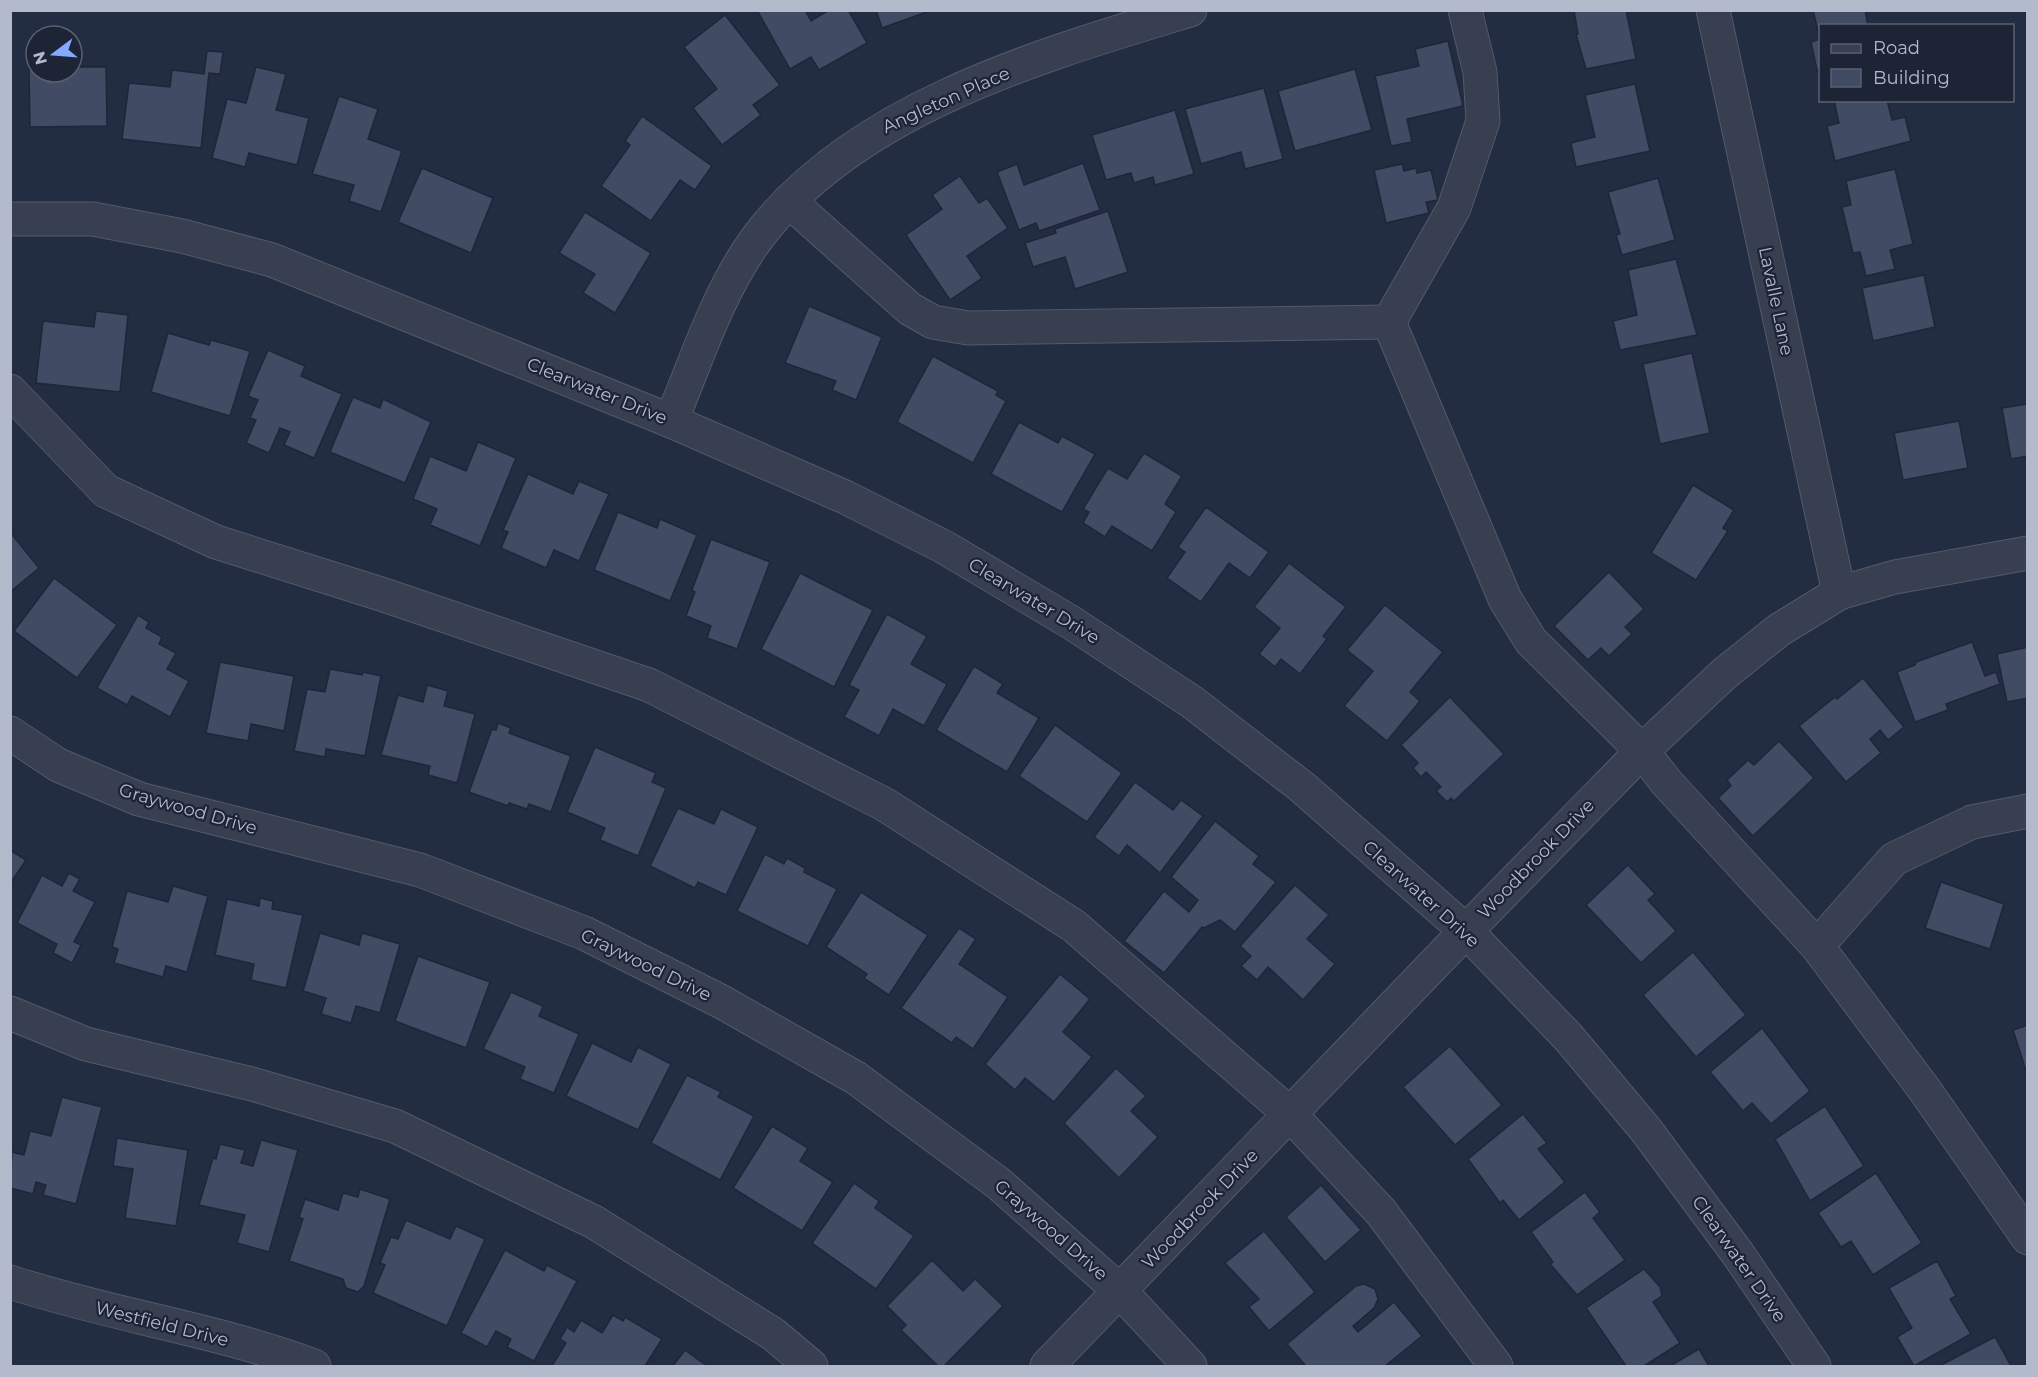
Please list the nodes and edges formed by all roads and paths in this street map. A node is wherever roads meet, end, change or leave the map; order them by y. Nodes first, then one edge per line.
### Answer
1 (1190, 10) edge
2 (1465, 10) edge
3 (1713, 10) edge
4 (789, 201) junction
5 (10, 219) edge
6 (1389, 322) junction
7 (10, 391) edge
8 (671, 421) junction
9 (2028, 553) edge
10 (1839, 592) junction
11 (10, 733) edge
12 (1642, 751) junction
13 (2028, 811) edge
14 (1466, 931) junction
15 (1817, 945) junction
16 (10, 1013) edge
17 (1290, 1114) junction
18 (2028, 1238) edge
19 (10, 1282) edge
20 (1121, 1292) junction
21 (314, 1366) edge
22 (812, 1366) edge
23 (1047, 1366) edge
24 (1190, 1366) edge
25 (1496, 1366) edge
26 (1814, 1366) edge

1 - 4 street, Angleton Place
2 - 6 street
3 - 10 street, Lavalle Lane
4 - 6 street
4 - 8 street, Angleton Place
5 - 8 street, Clearwater Drive
6 - 12 street
7 - 17 street
8 - 14 street, Clearwater Drive
9 - 10 street, Woodbrook Drive
10 - 12 street, Woodbrook Drive
11 - 20 street, Graywood Drive
12 - 14 street, Woodbrook Drive
12 - 15 street
13 - 15 street
14 - 17 street, Woodbrook Drive
14 - 26 street, Clearwater Drive
15 - 18 street
16 - 22 street
17 - 20 street, Woodbrook Drive
17 - 25 street
19 - 21 street, Westfield Drive
20 - 23 street, Woodbrook Drive
20 - 24 street, Graywood Drive

